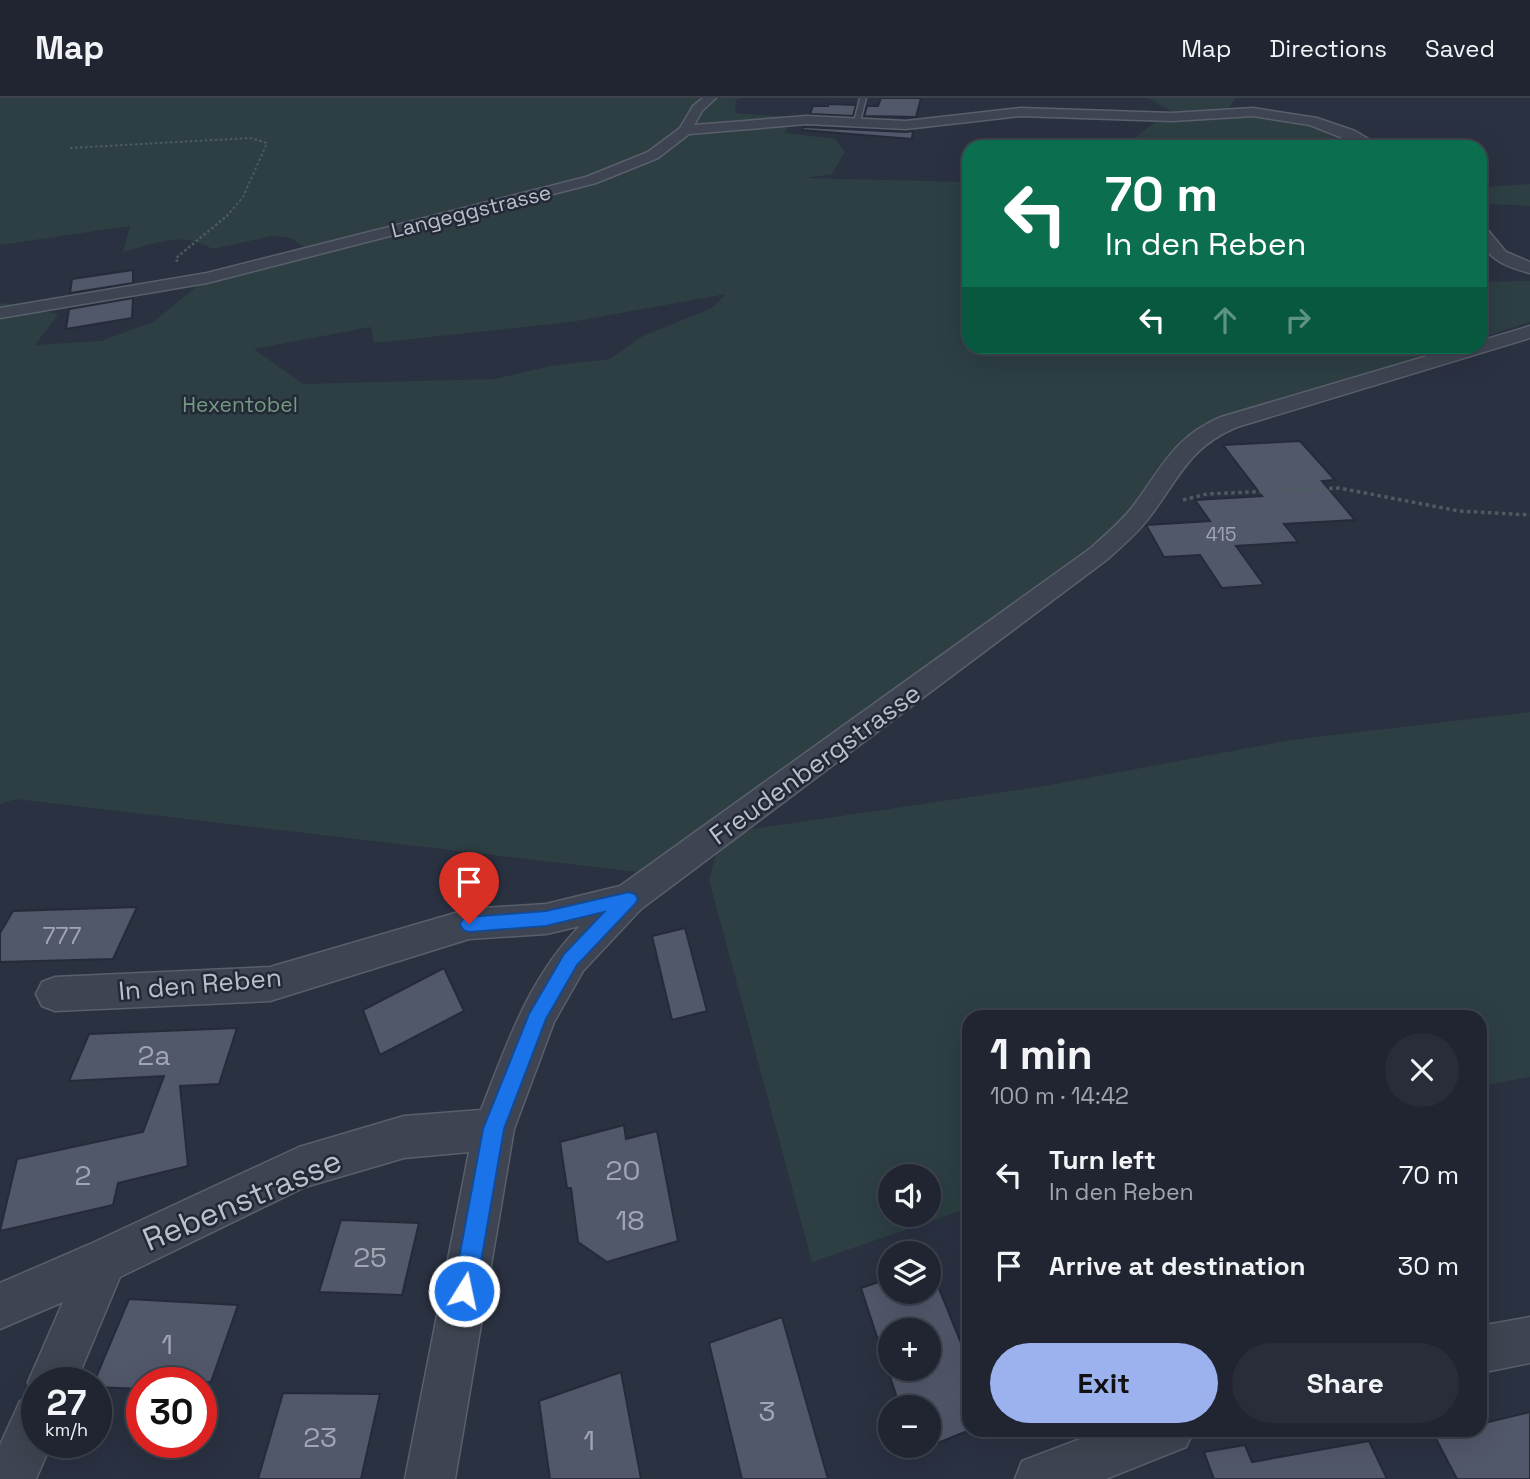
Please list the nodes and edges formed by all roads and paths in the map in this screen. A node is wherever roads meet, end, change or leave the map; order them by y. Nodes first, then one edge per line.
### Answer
1 (710, 98) edge
2 (863, 98) edge
3 (857, 122) junction
4 (685, 130) junction
5 (1362, 140) edge
6 (70, 148) dead end
7 (1487, 240) edge
8 (1530, 268) edge
9 (183, 283) junction
10 (0, 313) edge
11 (1530, 332) edge
12 (1487, 345) edge
13 (1457, 354) edge
14 (1142, 511) junction
15 (1530, 516) edge
16 (629, 899) junction
17 (55, 994) dead end
18 (494, 1129) junction
19 (104, 1261) junction
20 (0, 1306) edge
21 (1530, 1340) edge
22 (1487, 1349) edge
23 (58, 1367) edge
24 (1151, 1437) edge
25 (21, 1456) edge
26 (11, 1479) edge
27 (430, 1479) edge
28 (1040, 1479) edge

1 - 4 street, Langeggstrasse
2 - 3 lane
3 - 4 street
3 - 5 street
4 - 9 street, Langeggstrasse
6 - 9 path
7 - 8 street
9 - 10 street, Langeggstrasse
11 - 12 street, Freudenbergstrasse
13 - 14 street, Freudenbergstrasse
14 - 15 path
14 - 16 street, Freudenbergstrasse
16 - 17 street, In den Reben
16 - 18 street, Freudenbergstrasse
18 - 19 street, Rebenstrasse
18 - 27 street, Freudenbergstrasse
19 - 20 street, Rebenstrasse
19 - 23 street
21 - 22 street
24 - 28 street
25 - 26 street

